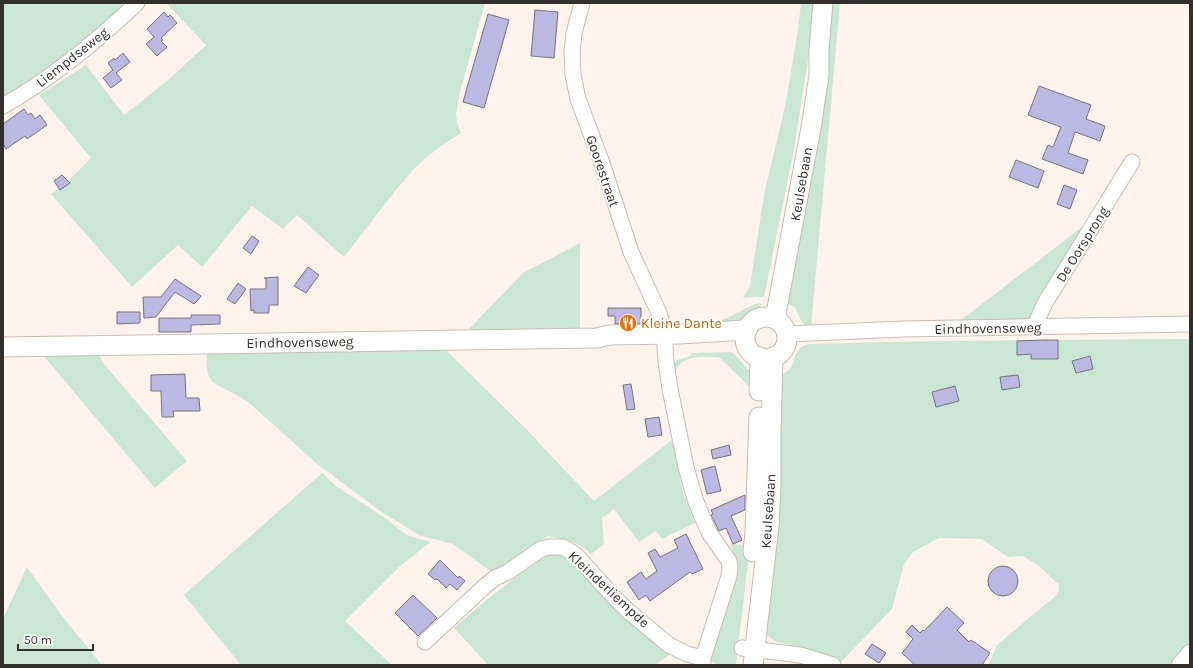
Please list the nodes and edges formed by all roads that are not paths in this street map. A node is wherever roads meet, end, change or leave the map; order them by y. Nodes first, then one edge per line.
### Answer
1 (137, 3) edge
2 (582, 3) edge
3 (823, 3) edge
4 (3, 106) edge
5 (1132, 162) dead end
6 (770, 318) junction
7 (1190, 324) edge
8 (1034, 327) junction
9 (787, 334) junction
10 (747, 337) junction
11 (664, 338) junction
12 (3, 347) edge
13 (767, 357) junction
14 (425, 642) dead end
15 (1190, 652) edge
16 (747, 657) edge
17 (703, 661) edge
18 (827, 664) edge
19 (1178, 665) edge

1 - 4 street, Liempdseweg
2 - 11 street, Goorestraat
3 - 6 main road, Keulsebaan
5 - 8 street, De Oorsprong
6 - 9 main road
6 - 10 main road
7 - 8 street, Eindhovenseweg
8 - 9 street, Eindhovenseweg
9 - 13 main road
10 - 11 main road, Eindhovenseweg
10 - 13 main road
11 - 12 main road, Eindhovenseweg
11 - 17 street, Kleinderliempde
13 - 16 main road, Keulsebaan
14 - 17 street, Kleinderliempde
15 - 19 street
16 - 18 street

